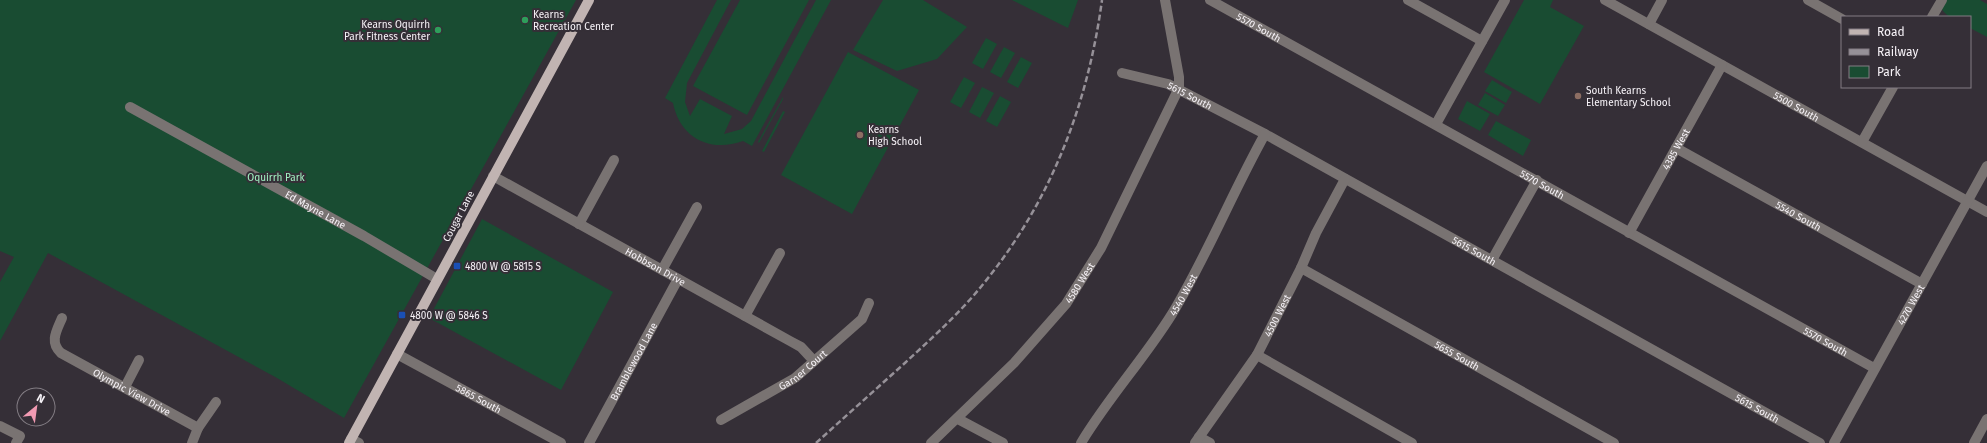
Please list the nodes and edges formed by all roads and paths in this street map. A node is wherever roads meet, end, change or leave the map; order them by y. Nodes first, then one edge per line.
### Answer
1 (588, 0) edge
2 (1165, 0) edge
3 (1210, 0) edge
4 (1408, 0) edge
5 (1505, 0) edge
6 (1605, 0) edge
7 (1662, 0) edge
8 (1808, 0) edge
9 (1942, 0) edge
10 (1933, 16) edge
11 (1841, 18) edge
12 (1649, 24) junction
13 (1482, 41) junction
14 (1722, 65) junction
15 (1122, 73) dead end
16 (1179, 88) junction
17 (1892, 88) edge
18 (130, 107) dead end
19 (1436, 124) junction
20 (1265, 134) junction
21 (1862, 142) junction
22 (1676, 148) junction
23 (614, 160) dead end
24 (1987, 166) edge
25 (494, 176) junction
26 (1345, 179) junction
27 (1537, 180) junction
28 (1967, 201) junction
29 (697, 207) dead end
30 (1987, 212) edge
31 (579, 224) junction
32 (1629, 233) junction
33 (780, 253) dead end
34 (1492, 260) junction
35 (1301, 268) junction
36 (662, 270) junction
37 (438, 279) junction
38 (678, 279) junction
39 (1922, 284) junction
40 (869, 303) dead end
41 (745, 316) junction
42 (62, 318) dead end
43 (397, 354) junction
44 (1256, 355) junction
45 (139, 360) dead end
46 (814, 361) junction
47 (1874, 368) junction
48 (124, 387) junction
49 (216, 402) dead end
50 (958, 419) junction
51 (1987, 419) edge
52 (721, 420) dead end
53 (0, 426) edge
54 (198, 428) junction
55 (1197, 440) edge
56 (353, 442) edge
57 (16, 443) edge
58 (192, 443) edge
59 (561, 443) edge
60 (589, 443) edge
61 (931, 443) edge
62 (1003, 443) edge
63 (1081, 443) edge
64 (1210, 443) edge
65 (1412, 443) edge
66 (1614, 443) edge
67 (1820, 443) edge
68 (1834, 443) edge
69 (1974, 443) edge

1 - 25 main road, Cougar Lane
2 - 16 street
3 - 19 street, 5570 South
4 - 13 street
5 - 13 street
6 - 12 street, 5500 South
7 - 12 street
8 - 11 street
9 - 10 street
12 - 14 street, 5500 South
13 - 19 street
14 - 21 street, 5500 South
14 - 22 street, 4385 West
15 - 16 street, 5615 South
16 - 20 street, 5615 South
16 - 50 street, 4580 West
17 - 21 street
18 - 37 street, Ed Mayne Lane
19 - 27 street, 5570 South
20 - 26 street, 5615 South
20 - 63 street, 4540 West
21 - 28 street, 5500 South
22 - 32 street, 4385 West
22 - 39 street, 5540 South
23 - 31 street
24 - 28 street, 4270 West
25 - 31 street, Hobbson Drive
25 - 37 main road, Cougar Lane
26 - 34 street, 5615 South
26 - 35 street, 4500 West
27 - 32 street, 5570 South
27 - 34 street
28 - 30 street, 5500 South
28 - 39 street, 4270 West
29 - 36 street
31 - 36 street, Hobbson Drive
32 - 47 street, 5570 South
33 - 41 street
34 - 67 street, 5615 South
35 - 44 street, 4500 West
35 - 66 street, 5655 South
36 - 38 street, Hobbson Drive
37 - 43 main road, Cougar Lane
38 - 41 street, Hobbson Drive
38 - 60 street, Bramblewood Lane
39 - 47 street, 4270 West
40 - 46 street, Garner Court
41 - 46 street, Hobbson Drive
42 - 48 street, Olympic View Drive
43 - 56 main road, Cougar Lane
43 - 59 street, 5865 South
44 - 55 street, 4500 West
44 - 65 street
45 - 48 street
46 - 52 street, Garner Court
47 - 68 street, 4270 West
48 - 54 street, Olympic View Drive
49 - 54 street
50 - 61 street, 4580 West
50 - 62 street
51 - 69 street
53 - 57 street
54 - 58 street
55 - 64 street

